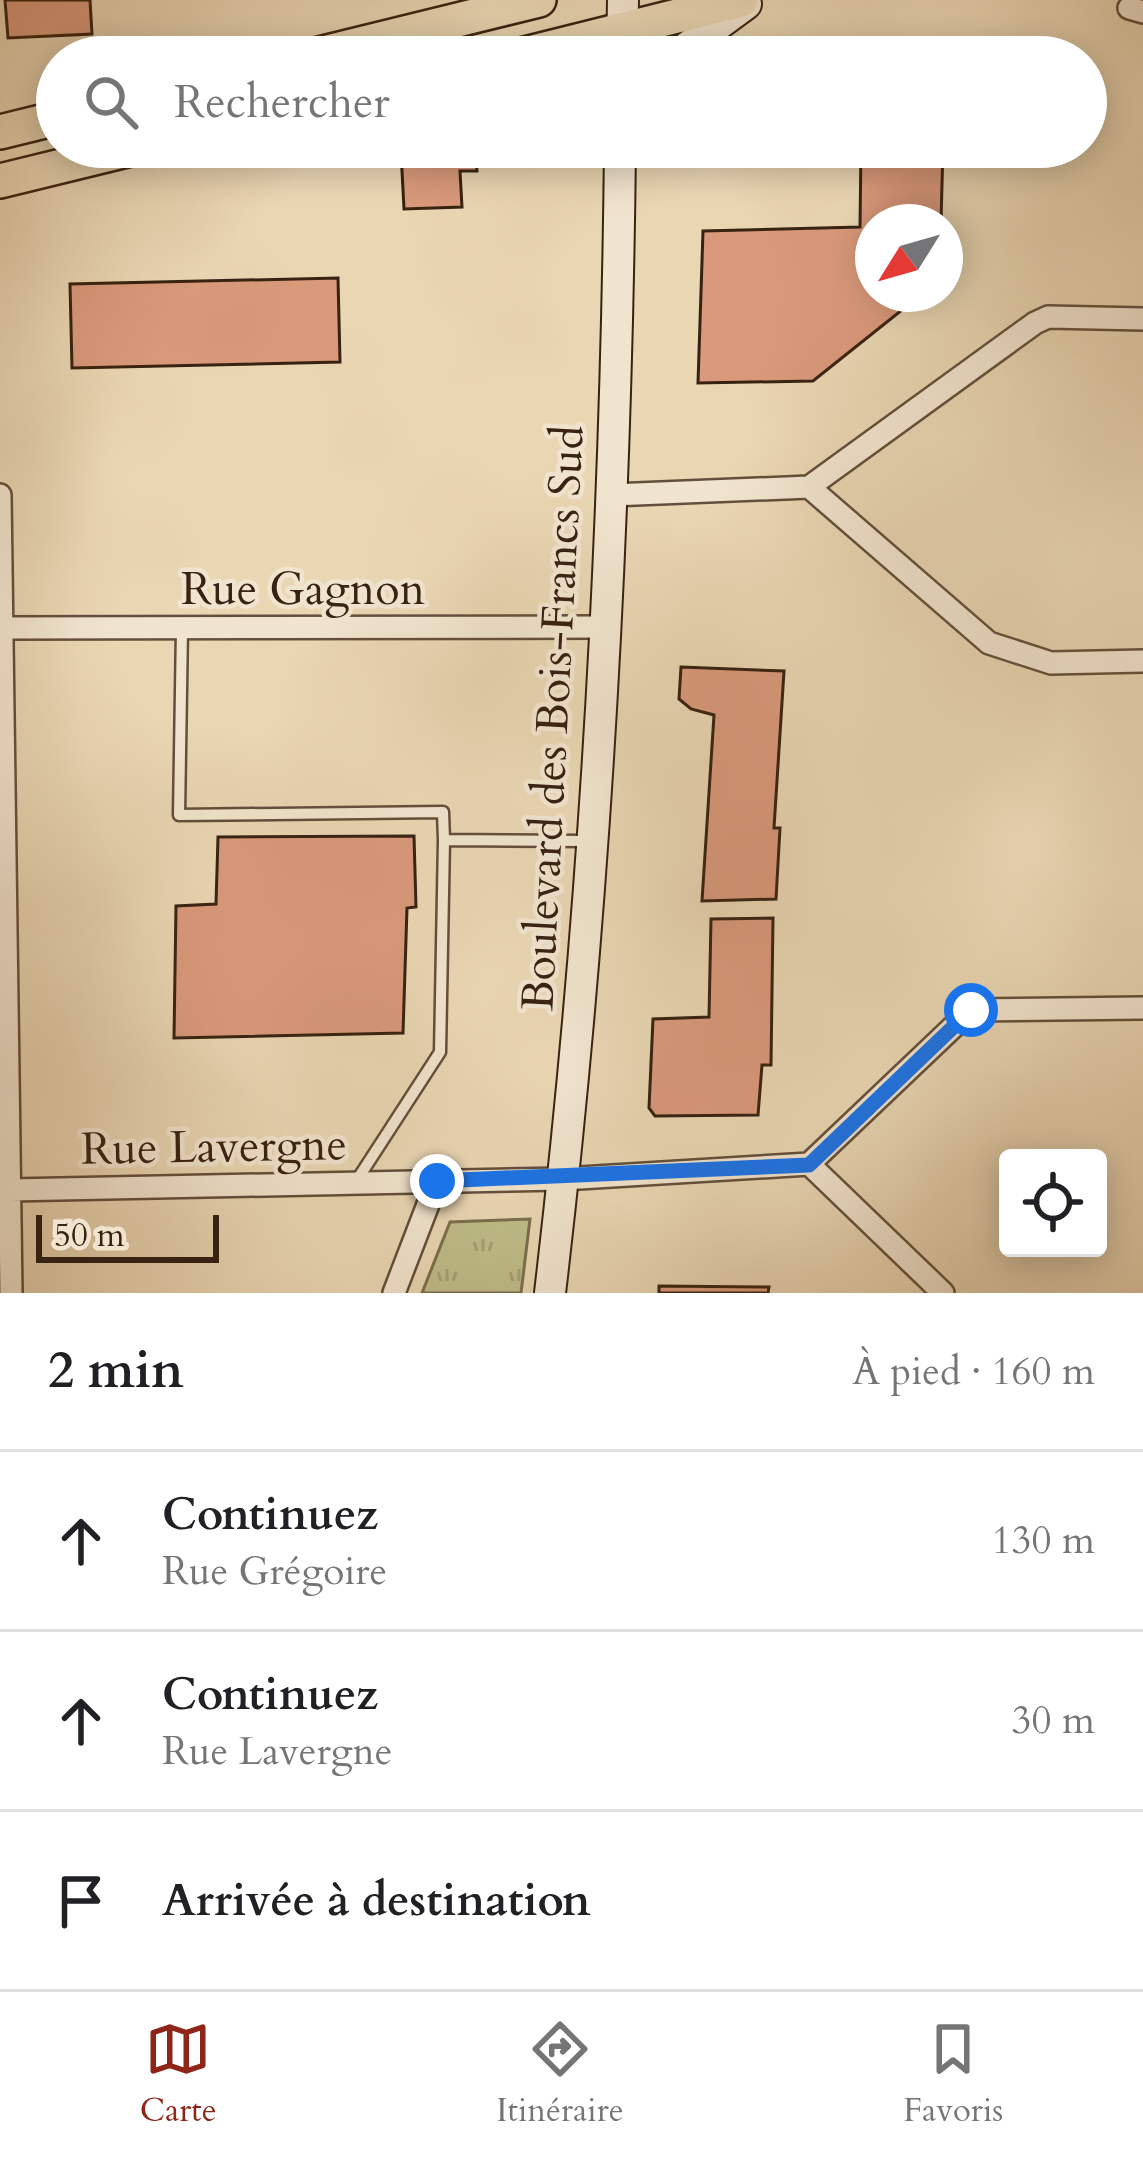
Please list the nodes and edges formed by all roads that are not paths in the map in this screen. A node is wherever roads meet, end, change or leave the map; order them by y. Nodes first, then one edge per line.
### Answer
1 (539, 0) edge
2 (741, 0) edge
3 (753, 0) edge
4 (622, 29) edge
5 (392, 36) edge
6 (699, 36) edge
7 (36, 123) edge
8 (0, 132) edge
9 (53, 168) edge
10 (620, 168) edge
11 (0, 181) edge
12 (1143, 319) edge
13 (809, 487) junction
14 (0, 495) edge
15 (612, 495) junction
16 (607, 627) junction
17 (2, 628) edge
18 (182, 628) junction
19 (1143, 661) edge
20 (443, 840) junction
21 (594, 842) junction
22 (1143, 1008) edge
23 (809, 1165) junction
24 (563, 1179) junction
25 (437, 1181) junction
26 (356, 1183) junction
27 (10, 1190) junction
28 (11, 1293) edge
29 (394, 1293) edge
30 (550, 1293) edge
31 (944, 1293) edge

1 - 5 main road
2 - 4 main road
3 - 6 street
7 - 8 main road
9 - 11 main road
10 - 15 street, Boulevard des Bois-Francs Sud
12 - 13 street
13 - 15 street
13 - 19 street
14 - 17 street
15 - 16 street, Boulevard des Bois-Francs Sud
16 - 18 street, Rue Gagnon
16 - 21 street, Boulevard des Bois-Francs Sud
17 - 18 street, Rue Gagnon
17 - 27 street
18 - 20 lane
20 - 21 lane
20 - 26 lane
21 - 24 street, Boulevard des Bois-Francs Sud
22 - 23 street
23 - 24 street, Rue Lavergne
23 - 31 street
24 - 25 street, Rue Lavergne
24 - 30 street, Boulevard des Bois-Francs Sud
25 - 26 street, Rue Lavergne
25 - 29 street
26 - 27 street, Rue Lavergne
27 - 28 street

